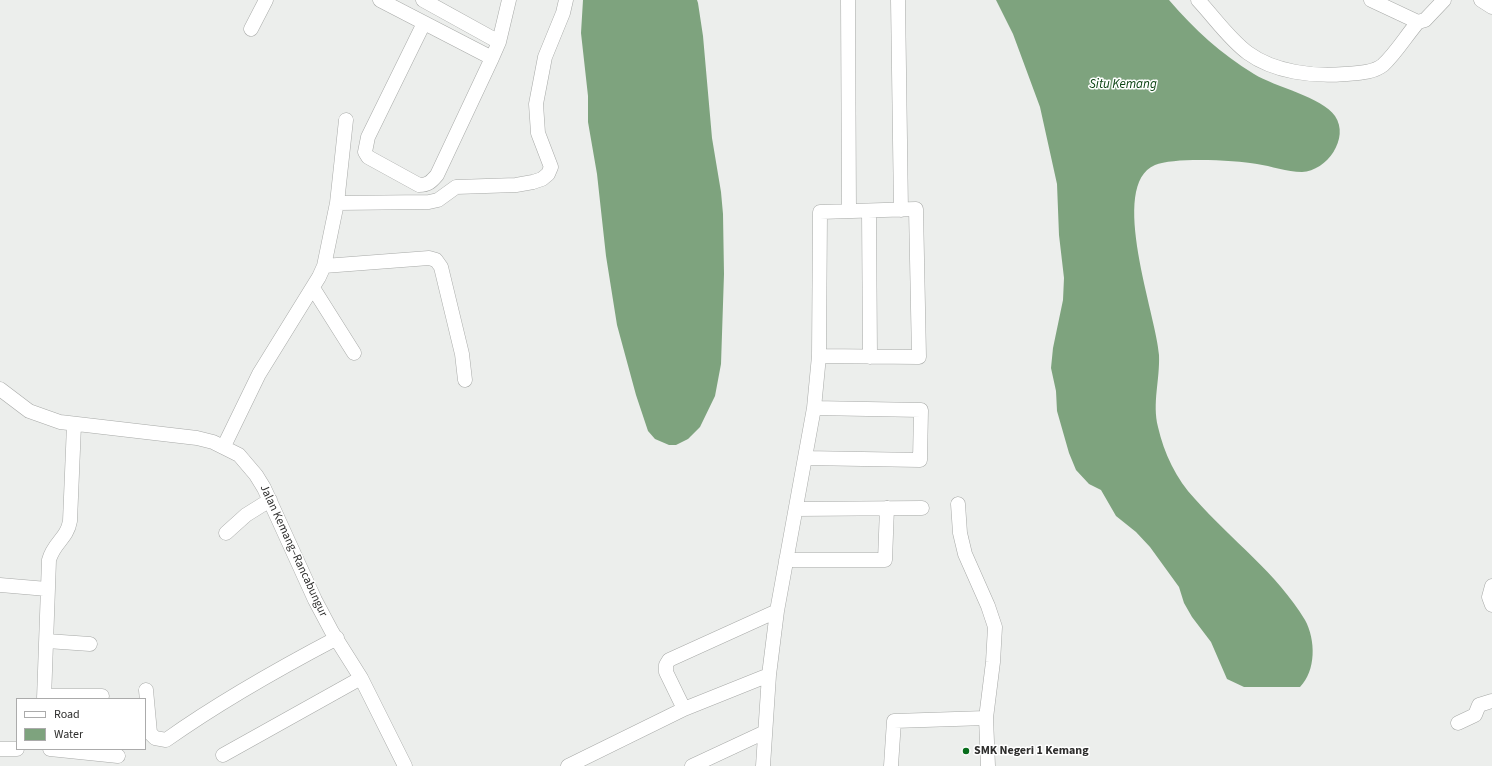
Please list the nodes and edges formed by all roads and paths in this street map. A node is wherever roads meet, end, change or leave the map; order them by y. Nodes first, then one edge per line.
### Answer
1 (266, 0) edge
2 (380, 0) edge
3 (509, 0) edge
4 (566, 0) edge
5 (848, 0) edge
6 (898, 0) edge
7 (1198, 0) edge
8 (1371, 0) edge
9 (1444, 0) edge
10 (1481, 0) edge
11 (427, 1) edge
12 (1492, 7) edge
13 (1418, 22) junction
14 (424, 24) junction
15 (251, 29) dead end
16 (499, 42) junction
17 (492, 58) junction
18 (346, 120) dead end
19 (337, 203) junction
20 (901, 210) junction
21 (849, 211) junction
22 (869, 211) junction
23 (324, 266) junction
24 (313, 288) junction
25 (354, 353) dead end
26 (819, 356) junction
27 (870, 357) junction
28 (465, 380) dead end
29 (0, 389) edge
30 (814, 408) junction
31 (74, 425) junction
32 (224, 446) junction
33 (805, 458) junction
34 (270, 500) junction
35 (958, 504) dead end
36 (887, 508) junction
37 (922, 508) dead end
38 (796, 509) junction
39 (226, 533) dead end
40 (786, 560) junction
41 (0, 585) edge
42 (1492, 586) edge
43 (48, 589) junction
44 (1492, 605) edge
45 (777, 611) junction
46 (337, 638) junction
47 (47, 641) junction
48 (90, 644) dead end
49 (769, 674) junction
50 (361, 678) junction
51 (146, 690) dead end
52 (102, 696) dead end
53 (44, 698) edge
54 (1492, 702) edge
55 (684, 709) junction
56 (986, 718) junction
57 (1458, 723) dead end
58 (765, 732) junction
59 (0, 749) edge
60 (16, 749) edge
61 (60, 750) edge
62 (223, 755) dead end
63 (118, 756) dead end
64 (406, 766) edge
65 (568, 766) edge
66 (692, 766) edge
67 (763, 766) edge
68 (891, 766) edge
69 (988, 766) edge

1 - 15 street
2 - 14 street
3 - 16 street
4 - 19 street
5 - 21 street
6 - 20 street
7 - 13 street
8 - 13 street
9 - 13 street
10 - 12 street
11 - 16 street
14 - 17 street
14 - 17 street
16 - 17 street
18 - 19 street
19 - 23 street
20 - 22 street
20 - 27 street
21 - 22 street
21 - 26 street
22 - 27 street
23 - 24 street
23 - 28 street
24 - 25 street
24 - 32 street
26 - 27 street
26 - 30 street
29 - 31 street, Jalan Kemang–Rancabungur
30 - 33 street
30 - 33 street
31 - 32 street, Jalan Kemang–Rancabungur
31 - 43 street
32 - 34 street, Jalan Kemang–Rancabungur
33 - 38 street
34 - 39 street
34 - 46 street, Jalan Kemang–Rancabungur
35 - 56 street
36 - 37 street
36 - 38 street
36 - 40 street
38 - 40 street
40 - 45 street
41 - 43 street
42 - 44 street
43 - 47 street
45 - 49 street
45 - 55 street
46 - 50 street, Jalan Kemang–Rancabungur
46 - 51 street
47 - 48 street
47 - 53 street
49 - 55 street
49 - 58 street
50 - 62 street
50 - 64 street, Jalan Kemang–Rancabungur
52 - 53 street
54 - 57 street
55 - 65 street
56 - 68 street
56 - 69 street
58 - 66 street
58 - 67 street
59 - 60 street
61 - 63 street

